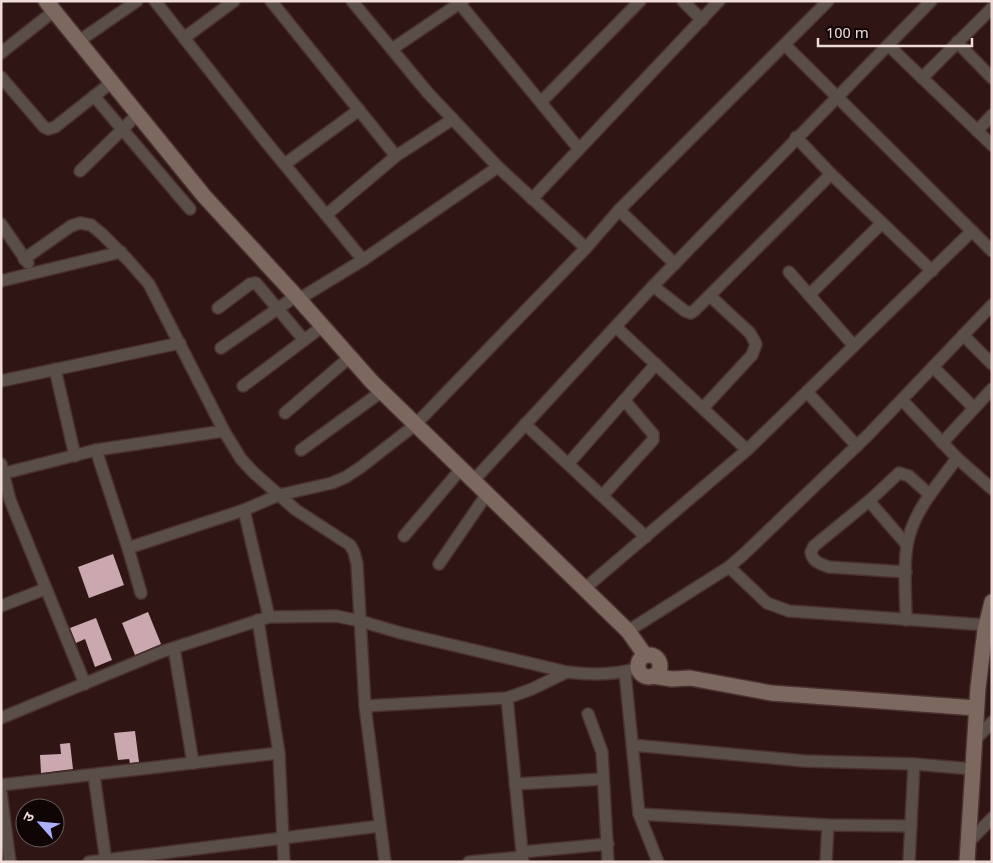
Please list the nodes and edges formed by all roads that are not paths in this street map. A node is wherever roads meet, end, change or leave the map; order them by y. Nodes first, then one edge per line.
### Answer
1 (137, 1) edge
2 (155, 1) edge
3 (234, 1) edge
4 (271, 1) edge
5 (640, 1) edge
6 (683, 1) edge
7 (720, 1) edge
8 (828, 1) edge
9 (931, 1) edge
10 (462, 3) edge
11 (359, 4) edge
12 (50, 6) edge
13 (992, 8) edge
14 (702, 20) junction
15 (184, 38) junction
16 (79, 41) junction
17 (957, 42) junction
18 (888, 45) junction
19 (785, 46) junction
20 (392, 49) junction
21 (1, 53) edge
22 (1, 77) edge
23 (922, 78) junction
24 (992, 78) edge
25 (112, 82) junction
26 (94, 96) junction
27 (836, 97) junction
28 (541, 102) junction
29 (358, 110) junction
30 (138, 114) junction
31 (992, 115) edge
32 (453, 119) junction
33 (122, 129) junction
34 (977, 131) junction
35 (796, 137) junction
36 (992, 145) edge
37 (579, 149) junction
38 (396, 156) junction
39 (284, 164) junction
40 (498, 166) junction
41 (80, 171) dead end
42 (832, 174) junction
43 (532, 199) junction
44 (190, 209) dead end
45 (619, 210) junction
46 (326, 215) junction
47 (882, 222) junction
48 (1, 224) edge
49 (972, 231) junction
50 (586, 248) junction
51 (992, 250) edge
52 (121, 252) junction
53 (24, 259) junction
54 (363, 260) junction
55 (675, 264) junction
56 (932, 271) junction
57 (789, 272) dead end
58 (34, 273) junction
59 (1, 281) edge
60 (653, 286) junction
61 (809, 294) junction
62 (710, 296) junction
63 (298, 298) junction
64 (992, 305) edge
65 (218, 308) dead end
66 (278, 308) junction
67 (323, 326) junction
68 (616, 327) junction
69 (963, 335) junction
70 (304, 340) junction
71 (180, 343) junction
72 (854, 346) junction
73 (221, 348) dead end
74 (350, 357) junction
75 (656, 364) junction
76 (992, 364) edge
77 (933, 367) junction
78 (55, 369) junction
79 (1, 381) edge
80 (243, 386) dead end
81 (992, 389) edge
82 (381, 392) junction
83 (807, 392) junction
84 (624, 400) junction
85 (902, 400) junction
86 (703, 408) junction
87 (974, 408) junction
88 (285, 413) dead end
89 (526, 424) junction
90 (415, 425) junction
91 (224, 430) junction
92 (942, 442) junction
93 (857, 446) junction
94 (96, 450) junction
95 (301, 450) dead end
96 (747, 450) junction
97 (74, 456) junction
98 (957, 458) junction
99 (568, 464) junction
100 (3, 469) edge
101 (461, 469) junction
102 (473, 481) junction
103 (992, 489) edge
104 (487, 494) junction
105 (279, 495) junction
106 (930, 495) junction
107 (602, 496) junction
108 (869, 501) junction
109 (6, 502) edge
110 (244, 510) junction
111 (404, 536) dead end
112 (646, 537) junction
113 (907, 545) junction
114 (128, 548) junction
115 (439, 564) dead end
116 (729, 567) junction
117 (906, 572) junction
118 (45, 589) junction
119 (584, 589) junction
120 (141, 593) dead end
121 (992, 602) edge
122 (1, 606) edge
123 (263, 618) junction
124 (906, 620) junction
125 (360, 621) junction
126 (986, 625) junction
127 (628, 630) junction
128 (174, 648) junction
129 (636, 666) junction
130 (567, 672) junction
131 (690, 678) junction
132 (85, 684) junction
133 (507, 698) junction
134 (365, 706) junction
135 (976, 708) junction
136 (588, 714) dead end
137 (1, 718) edge
138 (992, 722) edge
139 (975, 740) junction
140 (632, 745) junction
141 (279, 753) junction
142 (193, 763) junction
143 (914, 764) junction
144 (973, 769) junction
145 (94, 775) junction
146 (603, 779) junction
147 (515, 784) junction
148 (1, 785) edge
149 (1, 793) edge
150 (639, 814) junction
151 (992, 818) edge
152 (828, 824) junction
153 (380, 826) junction
154 (911, 826) junction
155 (283, 838) junction
156 (969, 842) junction
157 (608, 844) junction
158 (522, 857) edge
159 (106, 860) edge
160 (10, 862) edge
161 (89, 862) edge
162 (284, 862) edge
163 (385, 862) edge
164 (469, 862) edge
165 (608, 862) edge
166 (658, 862) edge
167 (826, 862) edge
168 (909, 862) edge
169 (967, 862) edge

1 - 16 street
2 - 15 street
3 - 15 street
4 - 29 street
5 - 28 street
6 - 14 street
7 - 14 street
8 - 19 street
9 - 18 street
10 - 20 street
10 - 28 street
11 - 20 street
12 - 16 street
12 - 21 street
13 - 17 street
14 - 37 street
15 - 39 street
16 - 25 street
17 - 23 street
17 - 24 street
18 - 23 street
18 - 27 street
19 - 27 street
19 - 45 street
20 - 32 street
22 - 26 street
23 - 34 street
25 - 26 street
25 - 30 street
26 - 33 street
27 - 35 street
27 - 49 street
28 - 37 street
29 - 38 street
29 - 39 street
30 - 33 street
30 - 63 street
31 - 34 street
32 - 38 street
32 - 40 street
33 - 41 street
33 - 44 street
34 - 36 street
35 - 42 street
35 - 55 street
37 - 43 street
38 - 46 street
39 - 46 street
40 - 43 street
40 - 54 street
42 - 47 street
42 - 62 street
43 - 50 street
45 - 50 street
45 - 55 street
46 - 54 street
47 - 56 street
47 - 61 street
48 - 53 street
49 - 51 street
49 - 56 street
50 - 90 street
52 - 53 street
52 - 58 street
52 - 71 street
53 - 58 street
54 - 63 street
55 - 60 street
56 - 72 street
57 - 61 street
58 - 59 street
60 - 62 street
60 - 68 street
61 - 72 street
62 - 86 street
63 - 66 street
63 - 67 street
64 - 69 street
65 - 66 street
66 - 70 street
66 - 73 street
67 - 70 street
67 - 74 street
68 - 75 street
68 - 89 street
69 - 76 street
69 - 77 street
70 - 80 street
71 - 78 street
71 - 91 street
72 - 83 street
74 - 82 street
74 - 88 street
75 - 84 street
75 - 86 street
77 - 85 street
77 - 87 street
78 - 79 street
78 - 97 street
81 - 87 street
82 - 90 street
82 - 95 street
83 - 93 street
83 - 96 street
84 - 99 street
84 - 107 street
85 - 92 street
85 - 93 street
86 - 96 street
87 - 92 street
89 - 99 street
89 - 102 street
90 - 101 street
90 - 105 street
91 - 94 street
91 - 105 street
92 - 98 street
93 - 116 street
94 - 97 street
94 - 114 street
96 - 112 street
97 - 100 street
98 - 103 street
98 - 106 street
99 - 107 street
100 - 109 street
101 - 102 street
101 - 111 street
102 - 104 street
104 - 115 street
104 - 119 street
105 - 110 street
105 - 125 street
106 - 108 street
106 - 113 street
107 - 112 street
108 - 113 street
108 - 117 street
109 - 118 street
110 - 114 street
110 - 123 street
112 - 119 street
113 - 117 street
114 - 120 street
116 - 124 street
116 - 127 street
117 - 124 street
118 - 122 street
118 - 132 street
119 - 127 street
121 - 126 street
123 - 125 street
123 - 128 street
123 - 141 street
124 - 126 street
125 - 130 street
125 - 134 street
126 - 135 street
127 - 129 street
128 - 132 street
128 - 142 street
129 - 130 street
129 - 131 street
129 - 131 street
129 - 140 street
130 - 133 street
131 - 135 street
132 - 137 street
133 - 134 street
133 - 147 street
134 - 153 street
135 - 139 street
136 - 146 street
138 - 139 street
139 - 144 street
140 - 143 street
140 - 150 street
141 - 142 street
141 - 155 street
142 - 145 street
143 - 144 street
143 - 154 street
144 - 156 street
145 - 148 street
145 - 159 street
146 - 147 street
146 - 157 street
147 - 158 street
149 - 160 street
150 - 152 street
150 - 166 street
151 - 156 street
152 - 154 street
152 - 167 street
153 - 155 street
153 - 163 street
154 - 168 street
155 - 159 street
155 - 162 street
156 - 169 street
157 - 158 street
157 - 165 street
158 - 164 street
159 - 161 street

